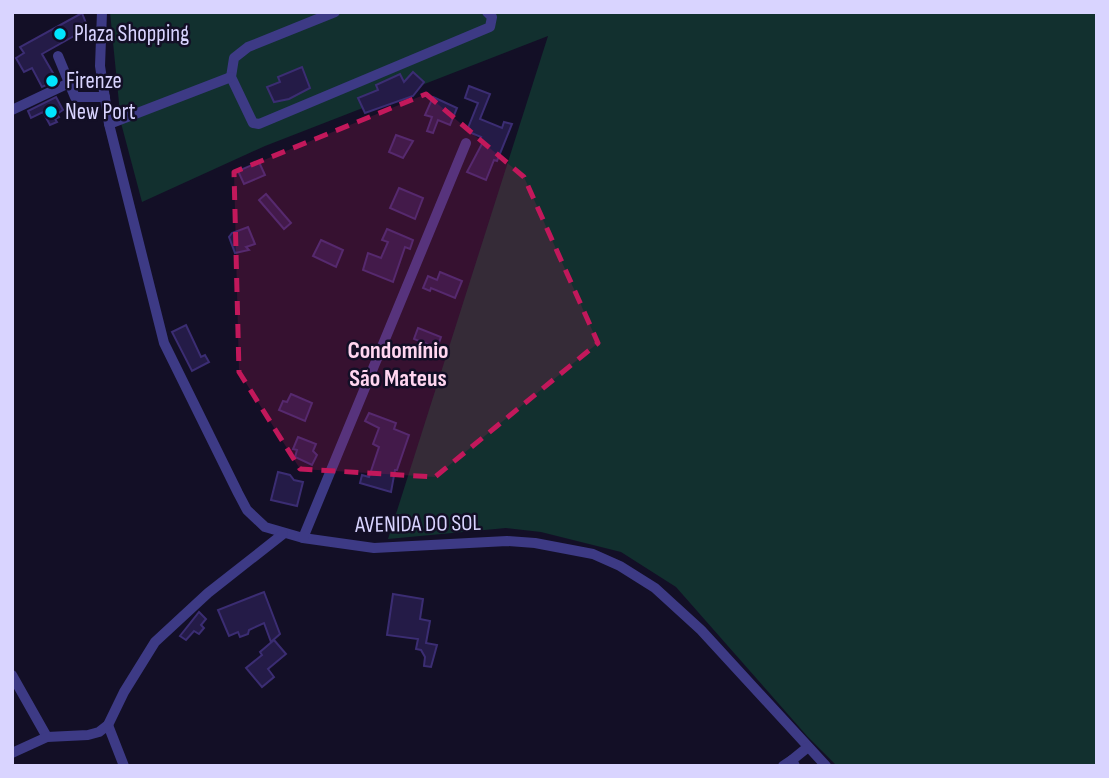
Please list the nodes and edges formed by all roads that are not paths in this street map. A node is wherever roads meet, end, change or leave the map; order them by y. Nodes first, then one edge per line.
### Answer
1 (102, 12) edge
2 (335, 12) edge
3 (487, 12) edge
4 (58, 56) dead end
5 (231, 77) junction
6 (69, 83) junction
7 (105, 97) junction
8 (12, 110) edge
9 (109, 124) junction
10 (466, 143) dead end
11 (284, 534) junction
12 (303, 538) junction
13 (12, 676) edge
14 (108, 725) junction
15 (47, 737) junction
16 (808, 747) junction
17 (12, 753) edge
18 (790, 764) edge
19 (124, 766) edge
20 (827, 766) edge

1 - 7 street, AVENIDA DO SOL
2 - 5 street
3 - 5 street
4 - 6 street
5 - 9 street
6 - 7 street
6 - 8 street
7 - 9 street, AVENIDA DO SOL
9 - 11 street, AVENIDA DO SOL
10 - 12 street
11 - 12 street, AVENIDA DO SOL
11 - 14 street
12 - 16 street, AVENIDA DO SOL
13 - 15 street
14 - 15 street
14 - 19 street
15 - 17 street
16 - 18 street
16 - 20 street, AVENIDA DO SOL

